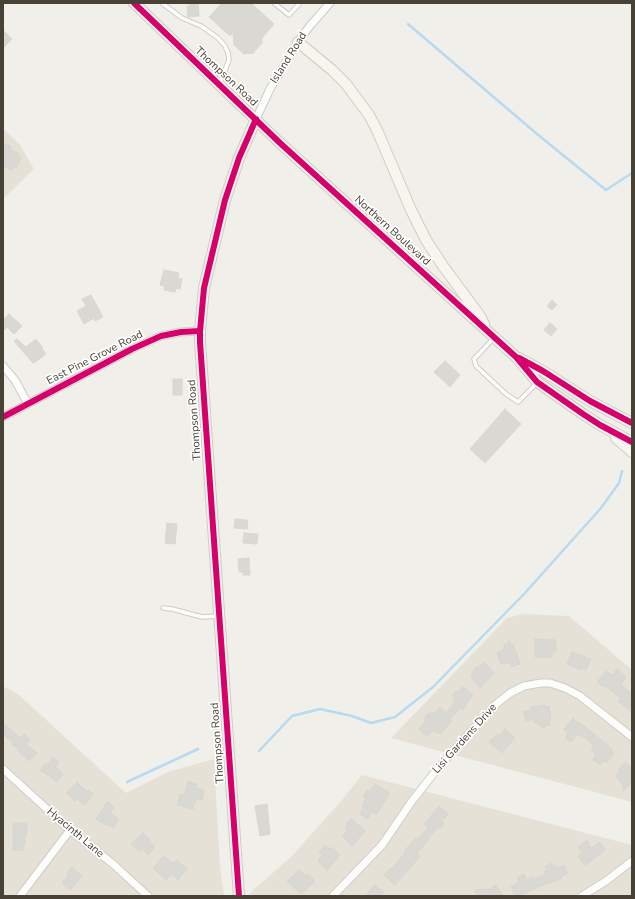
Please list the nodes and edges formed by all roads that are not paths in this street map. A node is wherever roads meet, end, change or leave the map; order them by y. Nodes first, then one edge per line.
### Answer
1 (134, 3) edge
2 (162, 3) edge
3 (274, 3) edge
4 (300, 3) edge
5 (330, 3) edge
6 (298, 42) junction
7 (220, 84) junction
8 (256, 119) junction
9 (486, 330) junction
10 (200, 331) junction
11 (495, 338) junction
12 (516, 357) junction
13 (3, 366) edge
14 (538, 383) junction
15 (28, 404) junction
16 (3, 417) edge
17 (632, 423) edge
18 (600, 425) junction
19 (632, 442) edge
20 (632, 452) edge
21 (163, 608) dead end
22 (219, 616) junction
23 (632, 737) edge
24 (3, 769) edge
25 (70, 830) junction
26 (632, 861) edge
27 (20, 896) edge
28 (148, 896) edge
29 (239, 896) edge
30 (334, 896) edge
31 (582, 896) edge

1 - 7 main road, Thompson Road
2 - 7 lane
3 - 4 lane
5 - 6 street, Island Road
6 - 8 street, Island Road
6 - 9 main road
7 - 8 main road, Thompson Road
8 - 9 main road, Northern Boulevard
8 - 10 main road, Thompson Road
9 - 11 main road, Northern Boulevard
10 - 15 street, East Pine Grove Road
10 - 22 main road, Thompson Road
11 - 12 main road, Northern Boulevard
11 - 14 lane
12 - 14 main road, Northern Boulevard
12 - 17 main road, Northern Boulevard
13 - 15 street
14 - 18 main road, Northern Boulevard
15 - 16 street, East Pine Grove Road
18 - 19 main road, Northern Boulevard
18 - 20 main road
21 - 22 lane
22 - 29 main road, Thompson Road
23 - 30 street, Lisi Gardens Drive
24 - 25 street, Hyacinth Lane
25 - 27 street
25 - 28 street, Hyacinth Lane
26 - 31 street

